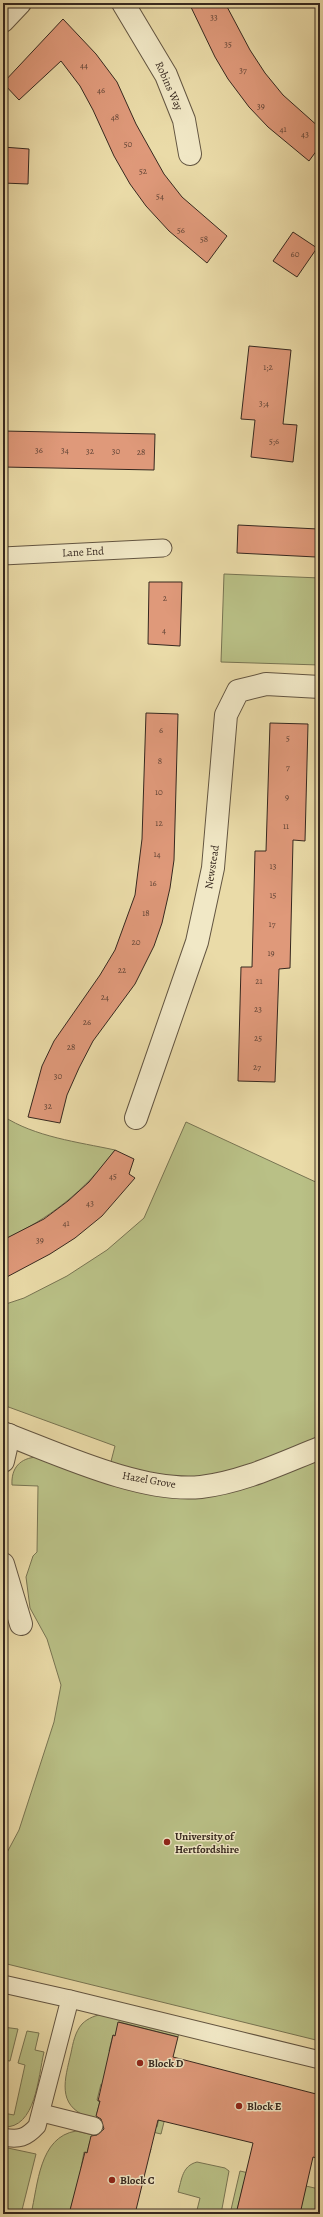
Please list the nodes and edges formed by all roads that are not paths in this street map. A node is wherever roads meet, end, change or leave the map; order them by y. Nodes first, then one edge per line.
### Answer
1 (20, 3) edge
2 (123, 3) edge
3 (3, 21) edge
4 (190, 154) dead end
5 (163, 548) dead end
6 (3, 556) edge
7 (320, 687) edge
8 (136, 1118) dead end
9 (6, 1434) edge
10 (320, 1448) edge
11 (3, 1461) edge
12 (3, 1564) edge
13 (21, 1624) dead end
14 (3, 1984) edge
15 (70, 1999) junction
16 (320, 2060) edge
17 (42, 2112) junction
18 (94, 2126) dead end
19 (3, 2137) edge

1 - 3 street
2 - 4 street, Robins Way
5 - 6 lane, Lane End
7 - 8 street, Newstead
9 - 10 street, Hazel Grove
9 - 11 street
12 - 13 street
14 - 15 lane
15 - 16 lane
15 - 17 lane
17 - 18 lane
17 - 19 lane

